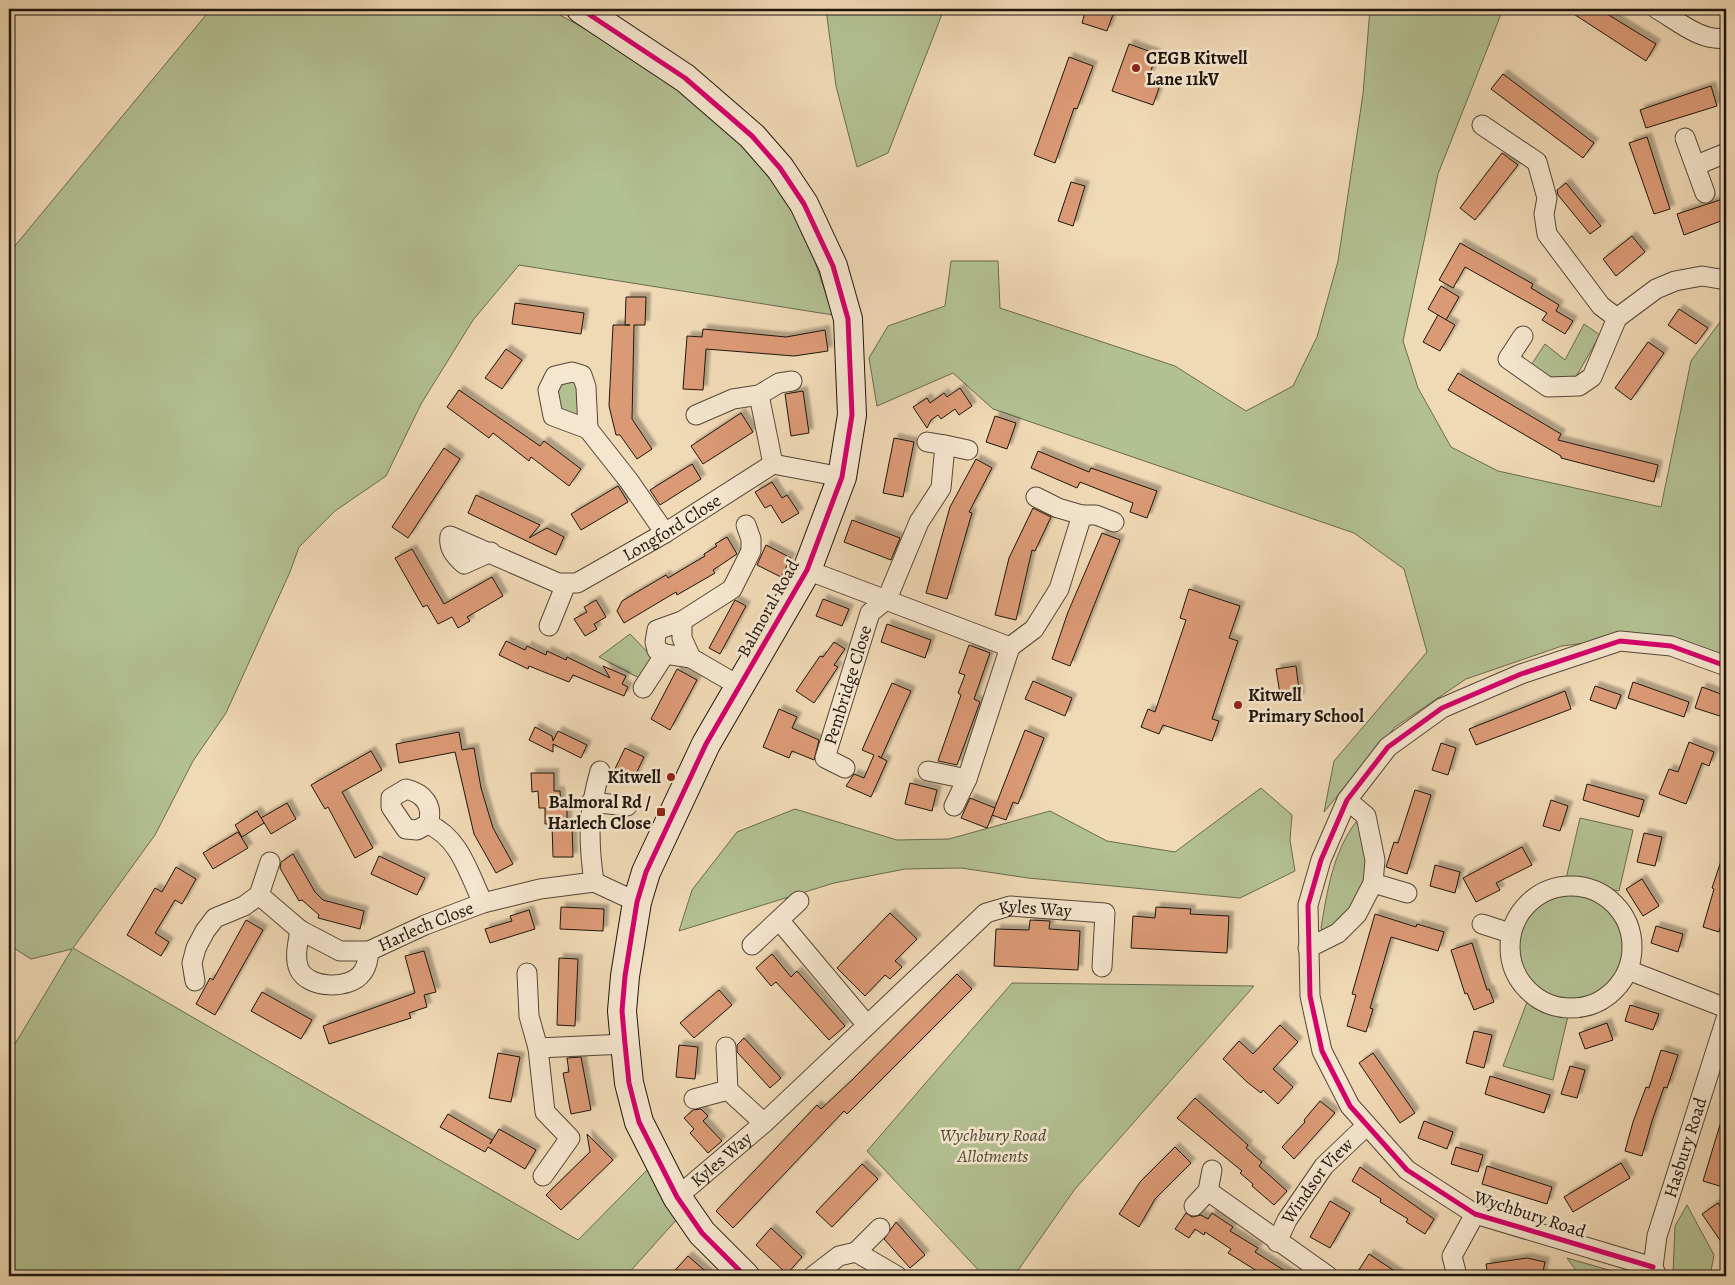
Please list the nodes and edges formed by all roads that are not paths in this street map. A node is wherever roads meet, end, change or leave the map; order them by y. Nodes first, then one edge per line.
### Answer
1 (580, 9) edge
2 (1657, 9) edge
3 (1726, 38) edge
4 (1482, 125) dead end
5 (1685, 138) dead end
6 (1726, 153) edge
7 (1697, 165) junction
8 (1706, 192) dead end
9 (1726, 280) edge
10 (1617, 318) junction
11 (1523, 336) dead end
12 (792, 381) dead end
13 (759, 395) junction
14 (696, 415) dead end
15 (588, 429) dead end
16 (927, 442) dead end
17 (945, 445) junction
18 (968, 450) dead end
19 (773, 464) junction
20 (842, 477) junction
21 (1036, 497) dead end
22 (1082, 515) junction
23 (1114, 522) dead end
24 (746, 525) dead end
25 (665, 533) junction
26 (491, 552) dead end
27 (807, 570) junction
28 (566, 584) junction
29 (888, 599) junction
30 (682, 621) junction
31 (549, 626) dead end
32 (1010, 646) junction
33 (665, 654) junction
34 (691, 658) junction
35 (1726, 666) edge
36 (741, 687) junction
37 (643, 688) dead end
38 (845, 768) dead end
39 (928, 770) dead end
40 (600, 771) dead end
41 (967, 779) junction
42 (1347, 800) junction
43 (591, 802) junction
44 (627, 806) dead end
45 (954, 806) dead end
46 (428, 824) dead end
47 (270, 862) dead end
48 (594, 882) junction
49 (1373, 883) junction
50 (1407, 893) dead end
51 (259, 895) junction
52 (799, 901) dead end
53 (483, 902) junction
54 (637, 902) junction
55 (779, 920) junction
56 (1482, 924) dead end
57 (300, 930) junction
58 (1510, 933) junction
59 (752, 945) dead end
60 (1308, 948) junction
61 (369, 951) junction
62 (1102, 967) dead end
63 (1628, 970) junction
64 (527, 973) dead end
65 (195, 981) dead end
66 (1726, 1008) edge
67 (1726, 1019) edge
68 (867, 1025) junction
69 (624, 1044) junction
70 (726, 1047) dead end
71 (538, 1048) junction
72 (728, 1090) junction
73 (694, 1099) dead end
74 (764, 1123) junction
75 (1366, 1126) junction
76 (1212, 1170) dead end
77 (544, 1176) dead end
78 (1208, 1191) junction
79 (677, 1197) junction
80 (1194, 1206) dead end
81 (1475, 1214) junction
82 (880, 1228) dead end
83 (1277, 1242) junction
84 (856, 1252) junction
85 (1655, 1272) edge
86 (737, 1273) edge
87 (813, 1276) edge
88 (898, 1276) edge
89 (1328, 1276) edge
90 (1457, 1276) edge

1 - 20 street, Balmoral Road
2 - 3 street
4 - 10 street
5 - 7 street
6 - 7 street
7 - 8 street
9 - 10 street
10 - 11 street
12 - 13 street
13 - 14 street
13 - 19 street
15 - 25 street
16 - 17 street
17 - 18 street
17 - 29 street, Pembridge Close
19 - 20 street
19 - 25 street, Longford Close
20 - 27 street, Balmoral Road
21 - 22 street
22 - 23 street
22 - 32 street
24 - 30 street
25 - 28 street, Longford Close
26 - 28 street
27 - 29 street
27 - 36 street, Balmoral Road
28 - 31 street
29 - 32 street
29 - 38 street, Pembridge Close
30 - 33 street
30 - 34 street
32 - 41 street
33 - 34 street
33 - 37 street
34 - 36 street
35 - 42 street, Wychbury Road
36 - 54 street, Balmoral Road
39 - 41 street
40 - 43 street
41 - 45 street
42 - 49 street
42 - 60 street, Wychbury Road
43 - 44 street
43 - 48 street
46 - 53 street, Harlech Close
47 - 51 street
48 - 53 street, Harlech Close
48 - 54 street
49 - 50 street
49 - 60 street
51 - 57 street, Harlech Close
51 - 65 street
52 - 55 street
53 - 61 street, Harlech Close
54 - 69 street, Balmoral Road
55 - 59 street
55 - 68 street
56 - 58 street
57 - 61 street, Harlech Close
57 - 61 street, Harlech Close
58 - 63 street
58 - 63 street
60 - 75 street, Wychbury Road
62 - 68 street, Kyles Way
63 - 66 street
64 - 71 street
67 - 85 street, Hasbury Road
68 - 74 street, Kyles Way
69 - 71 street
69 - 79 street, Balmoral Road
70 - 72 street
71 - 77 street
72 - 73 street
72 - 74 street, Kyles Way
74 - 79 street, Kyles Way
75 - 81 street, Wychbury Road
75 - 83 street, Windsor View
76 - 78 street
78 - 80 street
78 - 83 street, Windsor View
79 - 86 street, Balmoral Road
81 - 85 street, Wychbury Road
81 - 90 street
82 - 84 street
83 - 89 street, Windsor View
84 - 87 street
84 - 88 street

